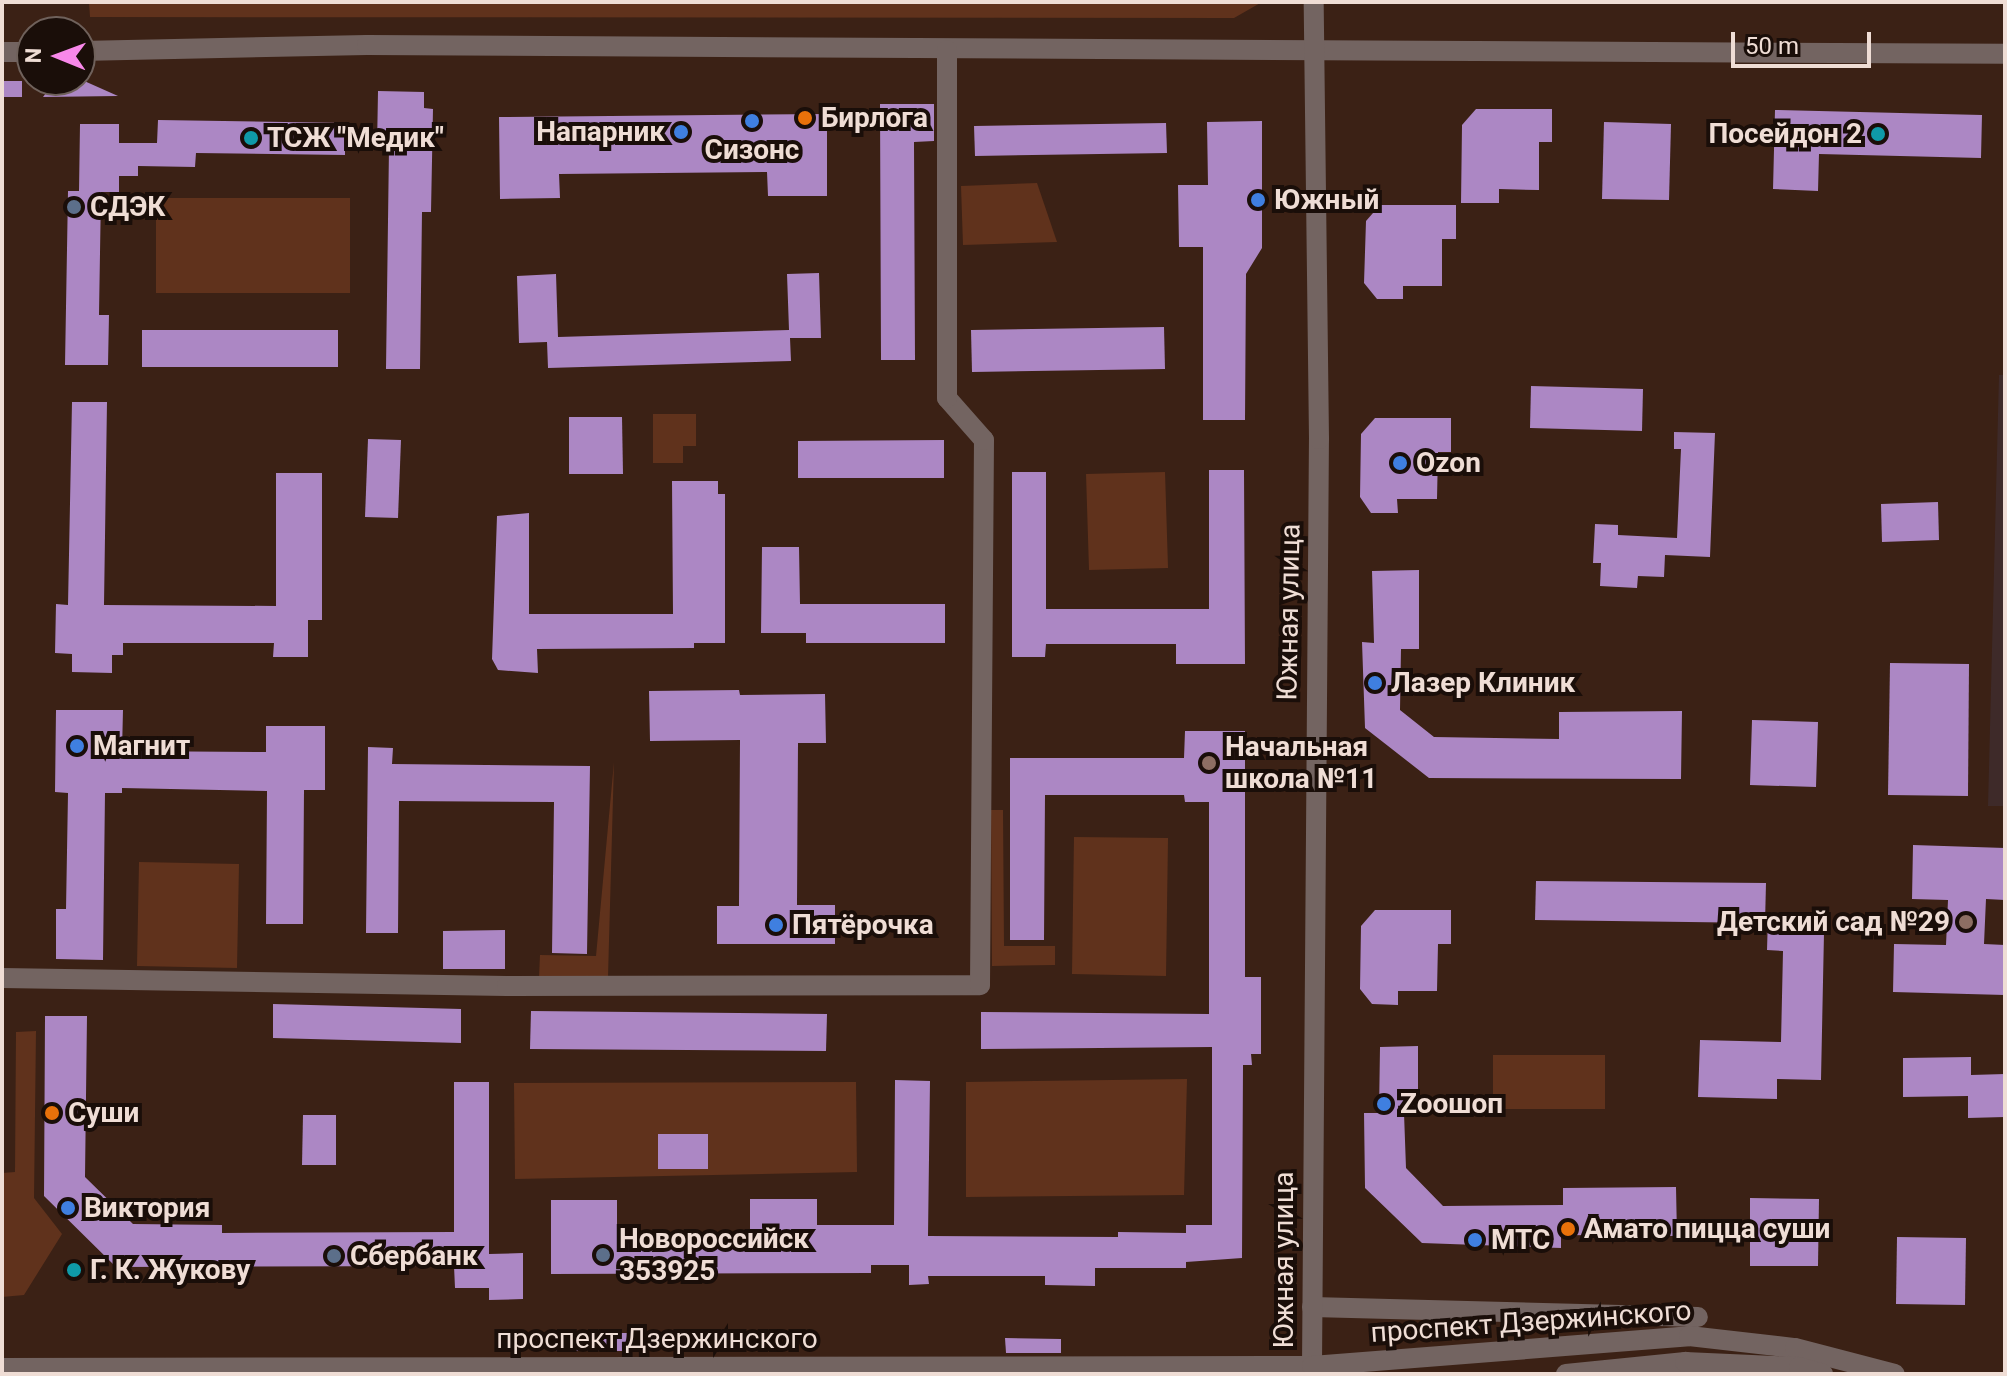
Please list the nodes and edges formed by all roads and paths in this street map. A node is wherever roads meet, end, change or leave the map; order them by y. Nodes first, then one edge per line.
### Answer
1 (1314, 2) edge
2 (947, 50) junction
3 (1314, 50) junction
4 (96, 51) edge
5 (2005, 54) edge
6 (2, 978) edge
7 (1312, 1307) junction
8 (1698, 1317) dead end
9 (2, 1368) edge
10 (1312, 1370) edge
11 (227, 1371) edge
12 (1566, 1374) edge
13 (1823, 1374) edge
14 (1895, 1374) edge

1 - 3 street, Южная улица
2 - 3 street
2 - 4 street
2 - 6 street
3 - 5 street
3 - 7 street, Южная улица
7 - 8 street
7 - 10 street, Южная улица
9 - 11 street, проспект Дзержинского
10 - 11 street, проспект Дзержинского
10 - 14 street, проспект Дзержинского
12 - 13 street, проспект Дзержинского

